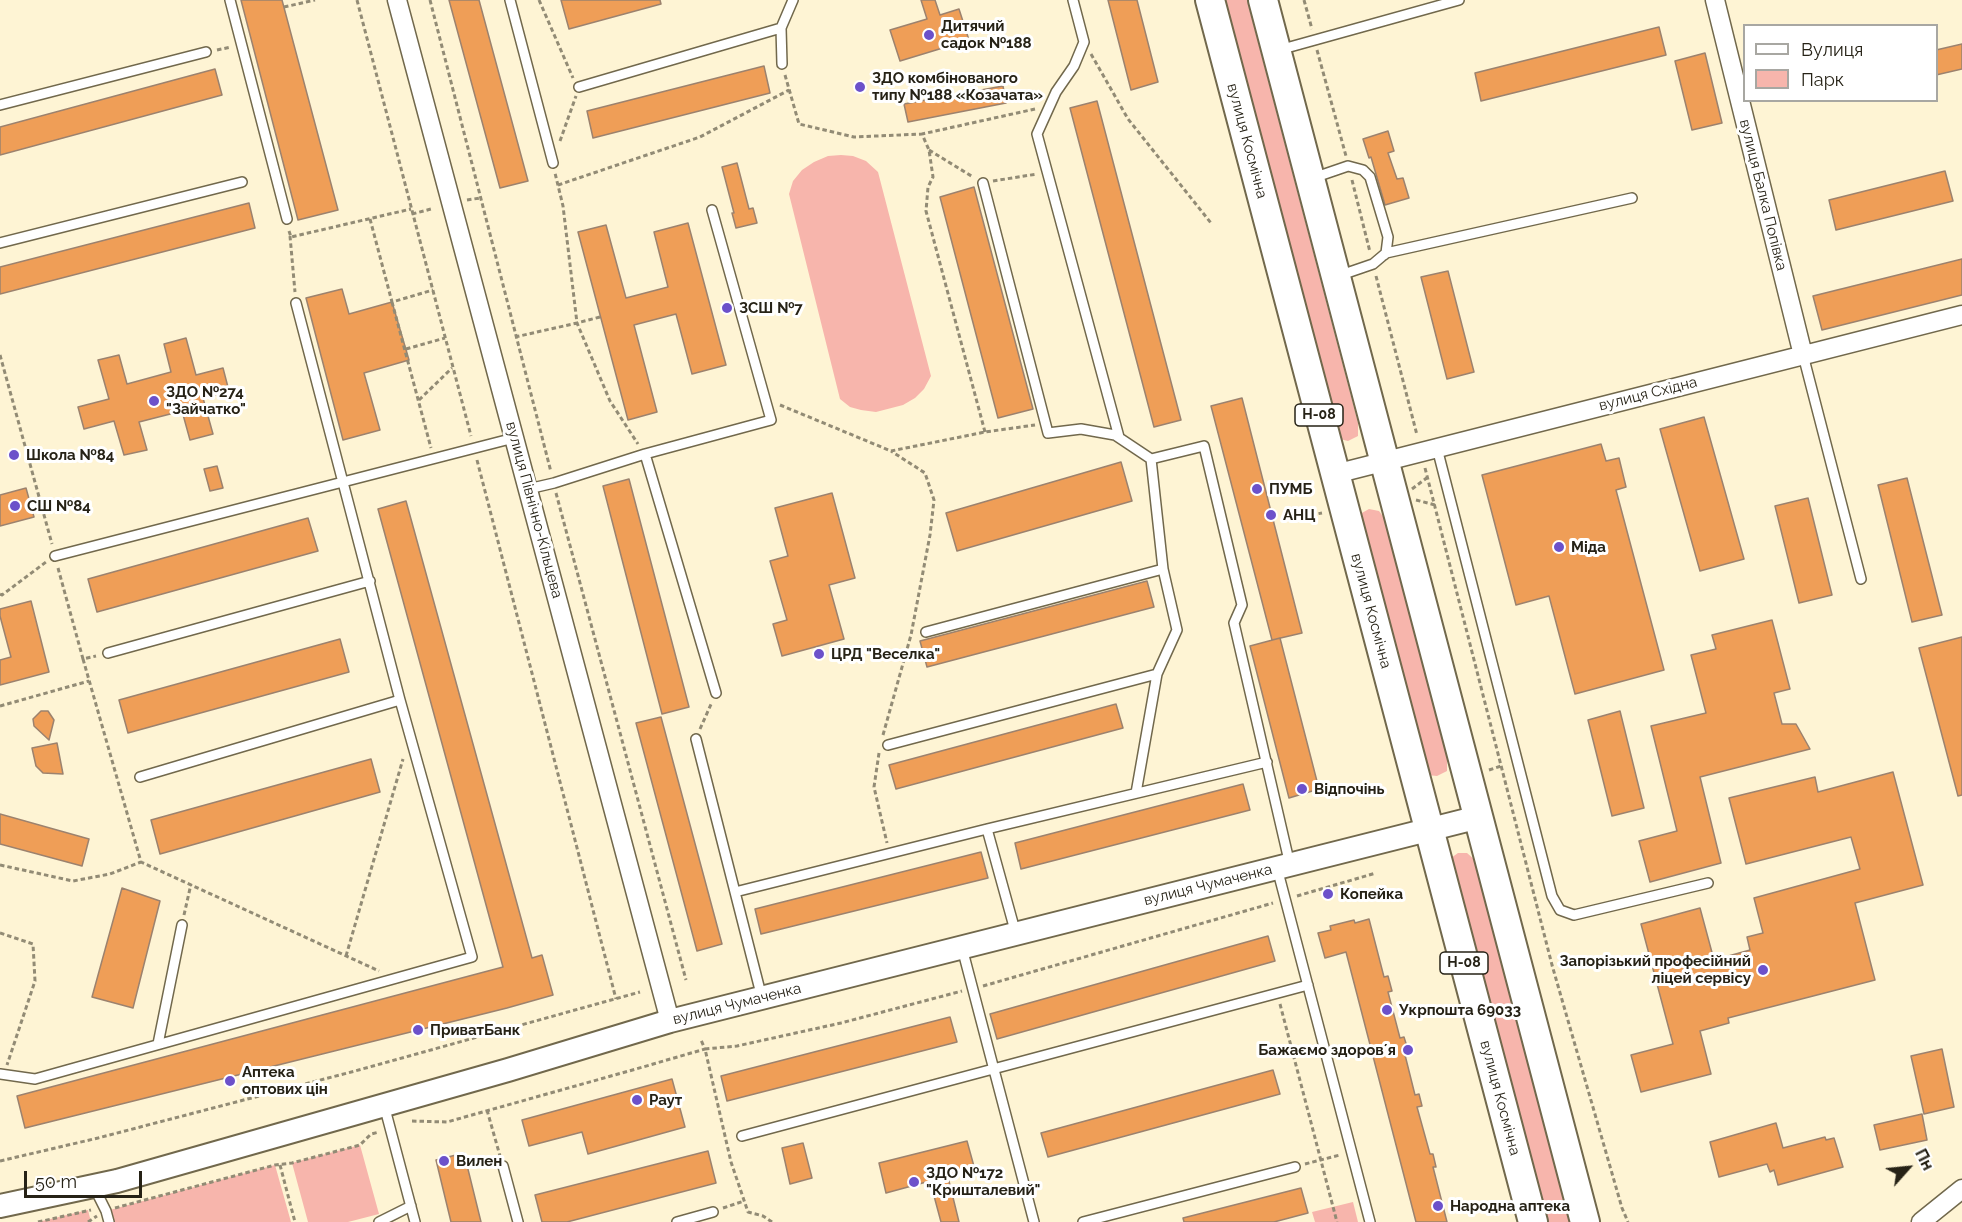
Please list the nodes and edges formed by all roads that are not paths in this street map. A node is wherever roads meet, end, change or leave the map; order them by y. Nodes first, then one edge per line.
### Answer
1 (230, 0) edge
2 (397, 0) edge
3 (510, 0) edge
4 (793, 0) edge
5 (1073, 0) edge
6 (1210, 0) edge
7 (1263, 0) edge
8 (1459, 0) edge
9 (1715, 0) edge
10 (781, 28) junction
11 (1277, 50) junction
12 (206, 52) road end
13 (782, 64) road end
14 (577, 84) road end
15 (0, 105) edge
16 (553, 163) road end
17 (1311, 179) junction
18 (242, 182) dead end
19 (983, 183) road end
20 (1632, 198) dead end
21 (712, 210) dead end
22 (287, 219) road end
23 (0, 243) edge
24 (1386, 253) junction
25 (1336, 277) junction
26 (296, 303) road end
27 (1962, 315) edge
28 (1803, 355) junction
29 (1119, 437) junction
30 (514, 438) junction
31 (1429, 450) junction
32 (645, 454) junction
33 (1151, 459) junction
34 (1385, 461) junction
35 (1335, 474) junction
36 (344, 482) junction
37 (528, 489) junction
38 (55, 556) road end
39 (1163, 569) junction
40 (1861, 579) dead end
41 (370, 581) junction
42 (926, 632) dead end
43 (108, 653) road end
44 (1157, 674) junction
45 (716, 693) road end
46 (400, 700) junction
47 (696, 739) road end
48 (888, 745) dead end
49 (1267, 762) junction
50 (140, 777) dead end
51 (1136, 793) junction
52 (1479, 817) junction
53 (987, 829) junction
54 (1429, 830) junction
55 (1284, 866) junction
56 (1708, 884) dead end
57 (735, 892) junction
58 (182, 925) road end
59 (1016, 934) junction
60 (962, 948) junction
61 (1308, 986) junction
62 (762, 998) junction
63 (670, 1021) junction
64 (158, 1044) junction
65 (993, 1069) junction
66 (2, 1075) edge
67 (384, 1105) junction
68 (742, 1136) dead end
69 (503, 1166) road end
70 (1295, 1167) road end
71 (94, 1187) junction
72 (1962, 1189) edge
73 (0, 1206) edge
74 (411, 1206) junction
75 (713, 1212) road end
76 (109, 1222) edge
77 (380, 1222) edge
78 (416, 1222) edge
79 (518, 1222) edge
80 (677, 1222) edge
81 (1034, 1222) edge
82 (1083, 1222) edge
83 (1370, 1222) edge
84 (1533, 1222) edge
85 (1586, 1222) edge
86 (1921, 1222) edge

1 - 22 lane
2 - 30 street, вулиця Північно-Кільцева
3 - 16 lane
4 - 10 lane
5 - 29 lane
6 - 35 main road, вулиця Космічна / Н-08
7 - 11 main road
8 - 11 lane
9 - 28 street, вулиця Балка Попівка
10 - 13 lane
10 - 14 lane
11 - 17 main road
12 - 15 lane
17 - 24 lane
17 - 25 main road
18 - 23 lane
19 - 29 lane
20 - 24 lane
21 - 32 lane
24 - 25 lane
25 - 34 main road
26 - 36 lane
27 - 28 street, вулиця Східна
28 - 31 street, вулиця Східна
28 - 40 lane
29 - 33 lane
30 - 36 lane
30 - 37 street, вулиця Північно-Кільцева
31 - 34 street, вулиця Східна
31 - 56 lane
32 - 37 lane
32 - 45 lane
33 - 39 lane
33 - 49 lane
34 - 35 street, вулиця Східна
34 - 52 main road
35 - 54 main road, вулиця Космічна / Н-08
36 - 38 lane
36 - 41 lane
37 - 63 street, вулиця Північно-Кільцева
39 - 42 lane
39 - 44 lane
41 - 43 lane
41 - 46 lane
44 - 48 lane
44 - 51 lane
46 - 50 lane
46 - 64 lane
47 - 57 lane
49 - 51 lane
49 - 55 lane
51 - 53 lane
52 - 54 street, вулиця Чумаченка
52 - 85 main road
53 - 57 lane
53 - 59 lane
54 - 55 street, вулиця Чумаченка
54 - 84 main road, вулиця Космічна / Н-08
55 - 59 street, вулиця Чумаченка
55 - 61 lane
57 - 62 lane
58 - 64 lane
59 - 60 street, вулиця Чумаченка
60 - 62 street, вулиця Чумаченка
60 - 65 lane
61 - 65 lane
61 - 83 lane
62 - 63 street, вулиця Чумаченка
63 - 67 street, вулиця Чумаченка
64 - 66 lane
65 - 68 lane
65 - 81 lane
67 - 71 street, вулиця Чумаченка
67 - 74 lane
69 - 79 lane
70 - 82 lane
71 - 73 street, вулиця Чумаченка
71 - 76 lane
72 - 86 street
74 - 77 lane
74 - 78 lane
75 - 80 lane

